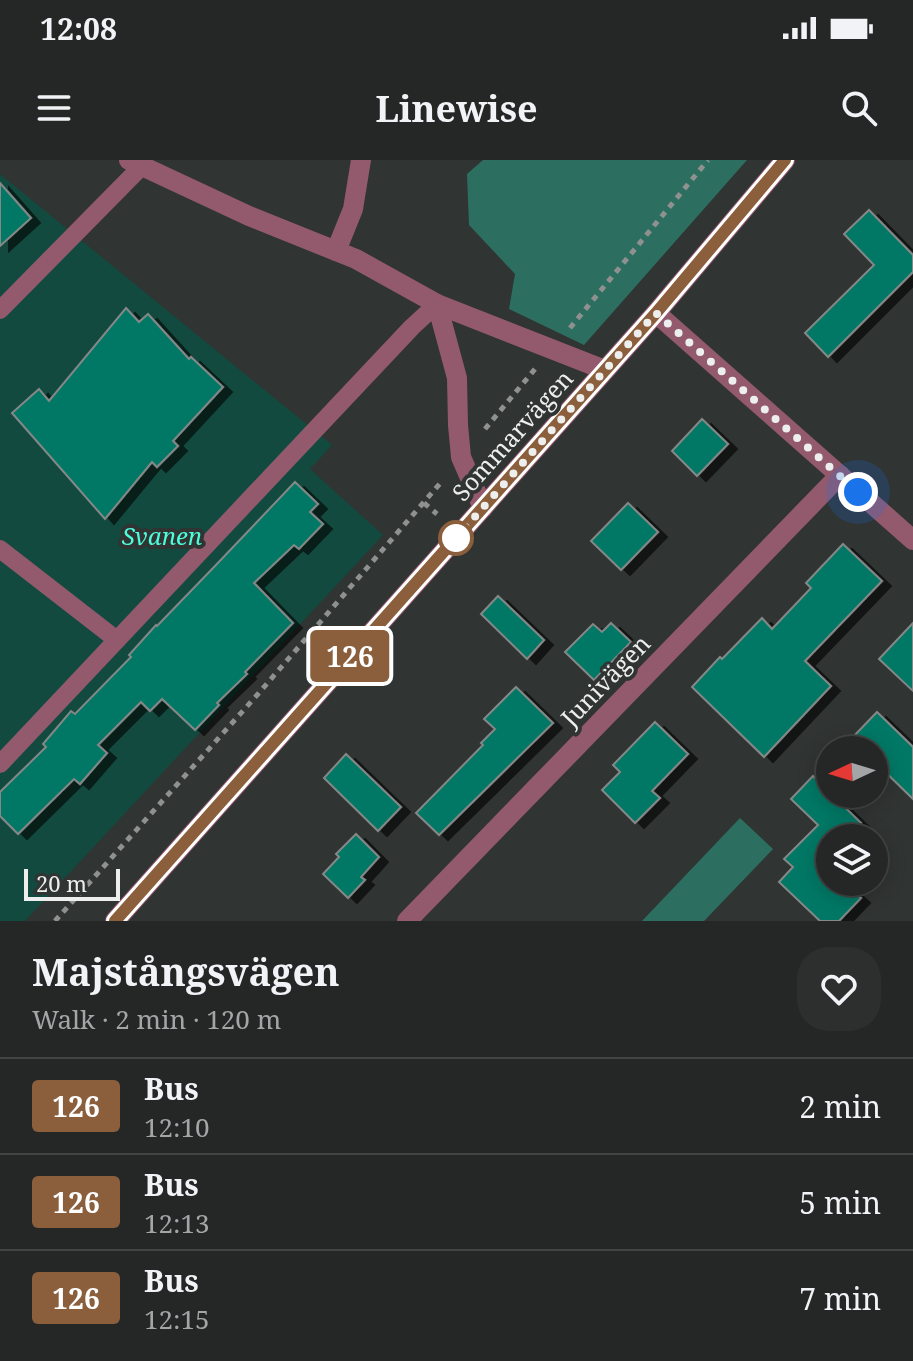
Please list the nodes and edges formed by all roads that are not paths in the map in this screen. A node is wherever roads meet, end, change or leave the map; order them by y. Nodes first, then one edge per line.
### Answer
1 (361, 160) edge
2 (785, 160) edge
3 (136, 163) edge
4 (336, 251) junction
5 (437, 304) junction
6 (0, 310) edge
7 (656, 313) junction
8 (605, 370) junction
9 (840, 475) junction
10 (483, 508) junction
11 (913, 540) edge
12 (0, 549) edge
13 (117, 640) junction
14 (0, 764) edge
15 (115, 921) edge
16 (407, 921) edge

1 - 4 street
2 - 7 street, Sommarvägen
3 - 4 street
3 - 6 lane
4 - 5 street
5 - 8 street
5 - 10 street
5 - 13 lane
7 - 8 street, Sommarvägen
7 - 9 street
8 - 10 street, Sommarvägen
9 - 11 street
9 - 16 street, Junivägen
10 - 15 street, Sommarvägen
12 - 13 lane
13 - 14 lane

